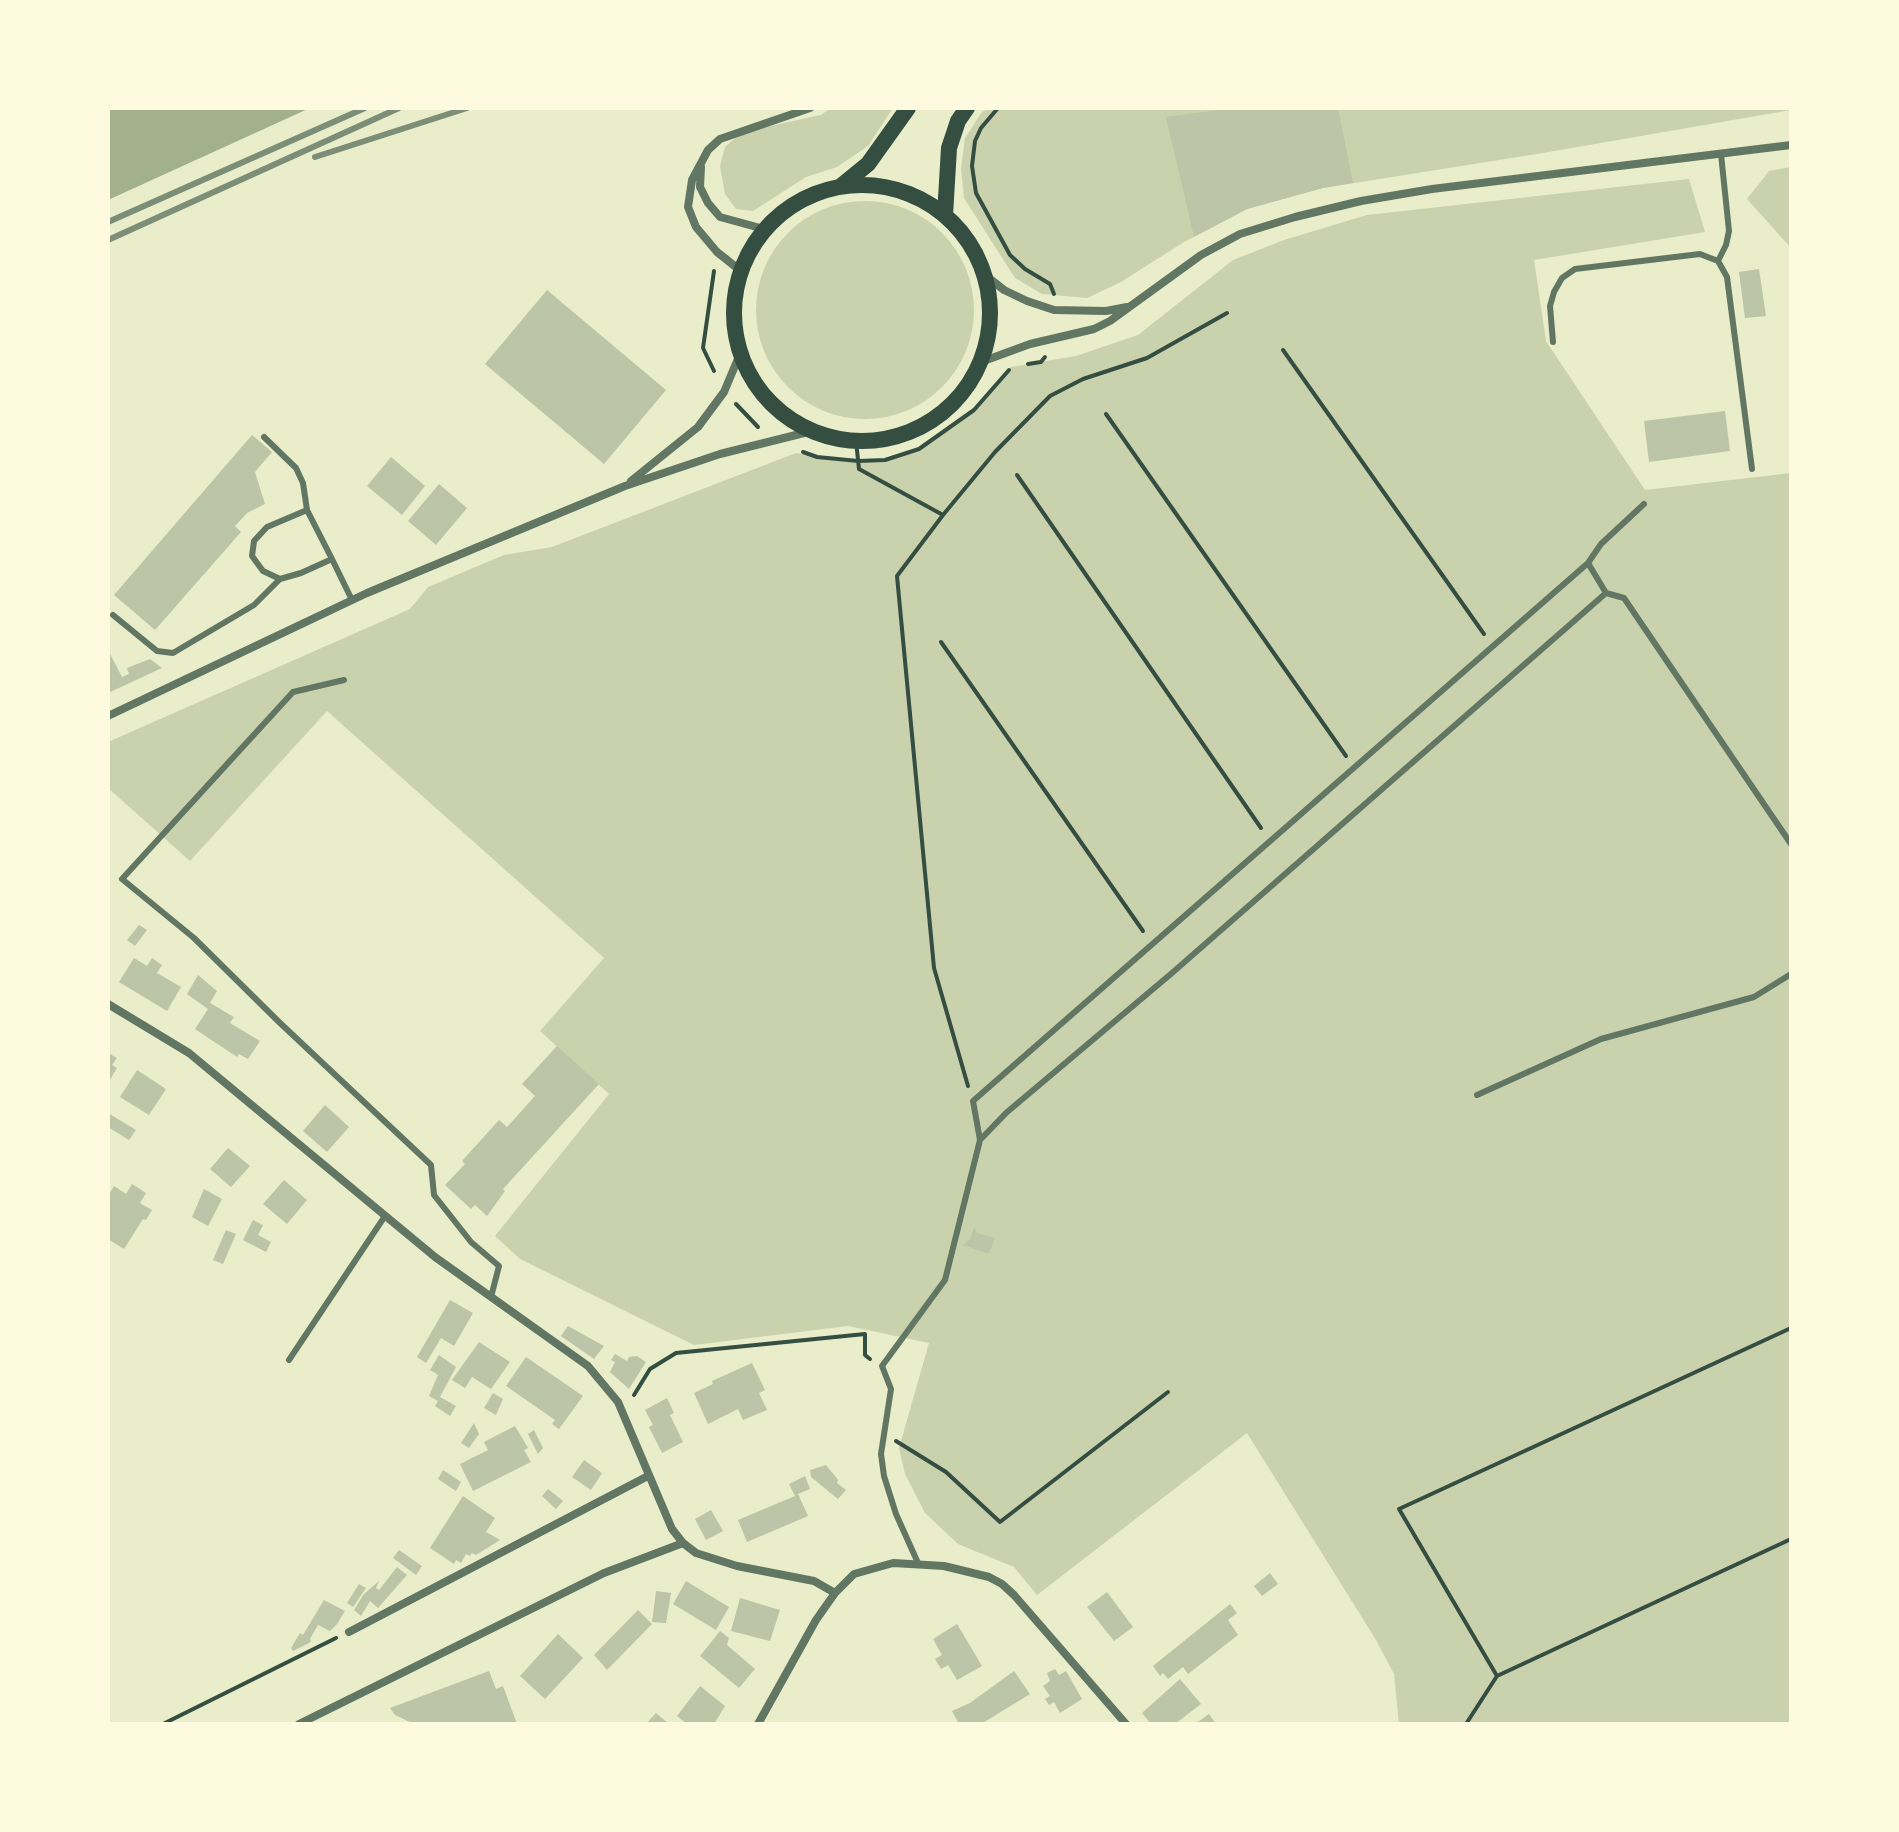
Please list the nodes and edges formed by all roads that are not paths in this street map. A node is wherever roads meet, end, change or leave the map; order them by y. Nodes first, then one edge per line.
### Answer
1 (810, 108) edge
2 (908, 108) edge
3 (967, 108) edge
4 (1791, 145) edge
5 (1721, 154) junction
6 (701, 162) junction
7 (841, 186) junction
8 (945, 215) junction
9 (764, 229) junction
10 (1718, 261) junction
11 (741, 271) junction
12 (985, 275) junction
13 (1132, 306) junction
14 (1553, 342) dead end
15 (740, 354) junction
16 (981, 362) junction
17 (812, 431) junction
18 (264, 437) dead end
19 (1752, 469) dead end
20 (625, 486) junction
21 (1644, 504) dead end
22 (307, 510) junction
23 (332, 559) junction
24 (1588, 563) junction
25 (280, 579) junction
26 (1606, 593) junction
27 (352, 600) junction
28 (113, 615) dead end
29 (344, 680) dead end
30 (108, 716) edge
31 (1791, 844) edge
32 (1791, 974) edge
33 (108, 1004) edge
34 (1477, 1095) dead end
35 (980, 1140) junction
36 (385, 1216) junction
37 (491, 1297) junction
38 (289, 1360) dead end
39 (648, 1476) junction
40 (683, 1543) junction
41 (918, 1563) junction
42 (835, 1593) junction
43 (349, 1632) road end
44 (764, 1714) junction
45 (299, 1724) edge
46 (758, 1724) edge
47 (772, 1724) edge
48 (1126, 1724) edge

1 - 6 street
2 - 7 main road
3 - 8 main road
4 - 5 street
5 - 10 lane
5 - 13 street
6 - 9 street
6 - 11 street
7 - 8 main road
7 - 9 main road
8 - 12 main road
9 - 11 main road
10 - 14 lane
10 - 19 lane
11 - 15 main road
12 - 13 street
12 - 16 main road
13 - 16 street
15 - 17 main road
15 - 20 street
16 - 17 main road
17 - 20 street
18 - 22 lane
20 - 27 street
21 - 24 lane
22 - 23 lane
22 - 25 lane
23 - 25 lane
23 - 27 lane
24 - 26 lane
24 - 35 lane
25 - 28 lane
26 - 31 lane
26 - 35 lane
27 - 30 street
29 - 37 lane
32 - 34 lane
33 - 36 street
35 - 41 lane
36 - 37 street
36 - 38 lane
37 - 39 street
39 - 40 street
39 - 43 street
40 - 42 street
40 - 45 street
41 - 42 street
41 - 48 street
42 - 44 street
44 - 46 street
44 - 47 street

